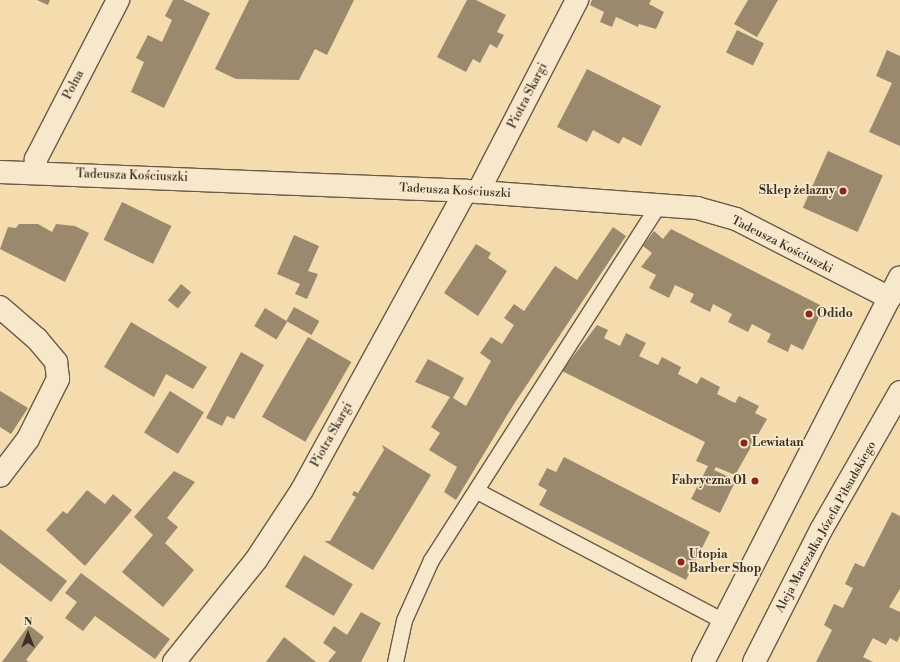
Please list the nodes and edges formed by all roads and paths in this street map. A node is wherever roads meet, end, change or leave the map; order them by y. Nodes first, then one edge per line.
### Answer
1 (118, 0) edge
2 (577, 0) edge
3 (0, 172) edge
4 (35, 172) junction
5 (472, 191) junction
6 (659, 203) junction
7 (900, 277) edge
8 (890, 298) junction
9 (0, 307) edge
10 (900, 392) edge
11 (0, 476) edge
12 (477, 491) junction
13 (724, 621) junction
14 (174, 662) edge
15 (395, 662) edge
16 (703, 662) edge
17 (754, 662) edge

1 - 4 street, Polna
2 - 5 street, Piotra Skargi
3 - 4 street, Tadeusza Kościuszki
4 - 5 street, Tadeusza Kościuszki
5 - 6 street, Tadeusza Kościuszki
5 - 14 street, Piotra Skargi
6 - 8 street, Tadeusza Kościuszki
6 - 12 lane
7 - 8 street
8 - 13 street
9 - 11 street
10 - 17 street, Aleja Marszałka Józefa Piłsudskiego
12 - 13 lane
12 - 15 lane
13 - 16 street

